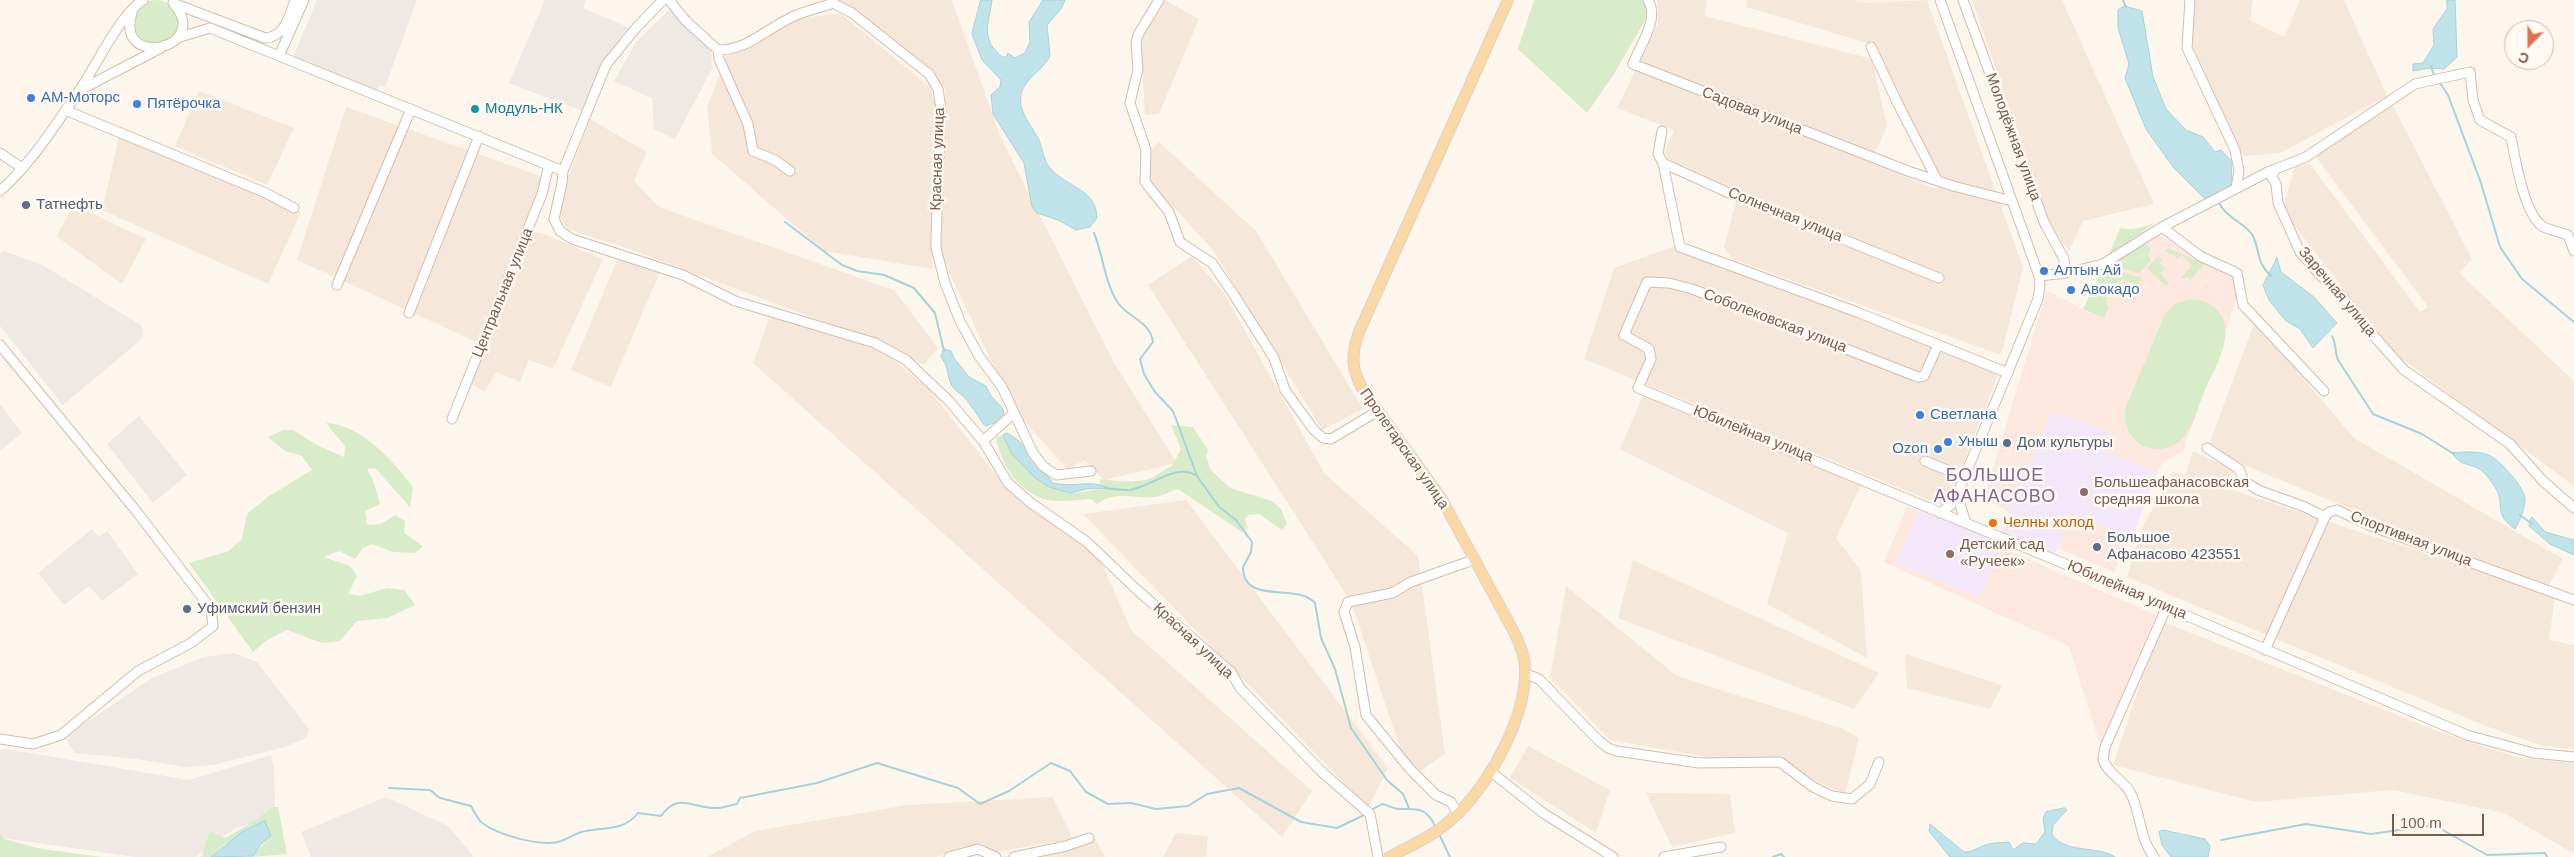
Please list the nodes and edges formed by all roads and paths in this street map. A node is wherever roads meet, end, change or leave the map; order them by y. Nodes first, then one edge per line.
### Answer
1 (144, 0) edge
2 (295, 0) edge
3 (304, 0) edge
4 (664, 0) edge
5 (669, 0) edge
6 (1159, 0) edge
7 (1508, 0) edge
8 (1648, 0) edge
9 (1940, 0) edge
10 (1963, 0) edge
11 (2190, 0) edge
12 (170, 1) edge
13 (134, 6) edge
14 (176, 38) junction
15 (1871, 47) dead end
16 (159, 49) junction
17 (718, 50) junction
18 (279, 56) junction
19 (80, 90) junction
20 (412, 109) junction
21 (65, 110) junction
22 (1662, 131) dead end
23 (480, 136) junction
24 (0, 154) edge
25 (1662, 163) junction
26 (549, 165) junction
27 (22, 168) junction
28 (562, 171) junction
29 (790, 171) dead end
30 (2274, 172) junction
31 (1937, 180) junction
32 (2236, 188) junction
33 (0, 191) edge
34 (2012, 201) junction
35 (294, 208) dead end
36 (2162, 227) junction
37 (609, 250) joint
38 (2574, 251) edge
39 (2066, 273) junction
40 (2039, 276) junction
41 (1939, 278) dead end
42 (337, 285) dead end
43 (409, 313) dead end
44 (1624, 335) joint
45 (0, 345) edge
46 (1938, 345) junction
47 (2008, 374) junction
48 (2324, 391) dead end
49 (1378, 411) junction
50 (1014, 413) junction
51 (452, 419) dead end
52 (983, 441) junction
53 (2207, 448) dead end
54 (1925, 461) dead end
55 (1091, 471) dead end
56 (1964, 477) junction
57 (1957, 495) junction
58 (2574, 508) edge
59 (1940, 513) junction
60 (2325, 517) junction
61 (1966, 523) junction
62 (1473, 560) junction
63 (2574, 600) edge
64 (2167, 606) junction
65 (2265, 650) junction
66 (1526, 674) junction
67 (0, 739) edge
68 (2574, 757) edge
69 (1879, 762) dead end
70 (1490, 771) junction
71 (1458, 814) junction
72 (1089, 838) dead end
73 (1721, 847) dead end
74 (949, 857) edge
75 (996, 857) edge
76 (1014, 857) edge
77 (1378, 857) edge
78 (1389, 857) edge
79 (1613, 857) edge
80 (1664, 857) edge
81 (2154, 857) edge

1 - 13 street
2 - 12 street
3 - 18 street
4 - 28 street, Центральная улица
5 - 17 street
6 - 49 street
7 - 49 main road, Пролетарская улица
8 - 31 street, Садовая улица
9 - 34 street, Молодёжная улица
10 - 39 street, Молодёжная улица
11 - 32 street
12 - 14 street
13 - 16 street
13 - 19 street
14 - 16 street
14 - 18 street
15 - 31 street
16 - 19 street
17 - 29 street
17 - 50 street, Красная улица
18 - 20 street
19 - 21 street
20 - 23 street
20 - 42 street
21 - 27 street
21 - 35 street
22 - 25 street
23 - 26 street
23 - 43 street
24 - 27 street
25 - 41 street, Солнечная улица
25 - 46 street
26 - 28 street
26 - 51 street, Центральная улица
27 - 33 street
28 - 37 street, Центральная улица
30 - 32 street
30 - 38 street
30 - 58 street, Заречная улица
31 - 34 street, Молодёжная улица
32 - 36 street
34 - 40 street, Молодёжная улица
36 - 39 street
36 - 48 street
37 - 52 street, Красная улица
39 - 40 street
40 - 47 street, Молодёжная улица
44 - 46 street, Соболековская улица
44 - 59 street, Юбилейная улица
45 - 67 street
46 - 47 street
47 - 56 street, Молодёжная улица
49 - 62 main road, Пролетарская улица
50 - 52 street
50 - 55 street, Красная улица
52 - 77 street, Красная улица
53 - 60 street
54 - 56 street
56 - 57 street, Молодёжная улица
57 - 59 street, Молодёжная улица
57 - 61 street
59 - 61 street, Юбилейная улица
60 - 63 street, Спортивная улица
60 - 65 street
61 - 64 street, Юбилейная улица
62 - 66 main road, Пролетарская улица
62 - 71 street
64 - 65 street, Юбилейная улица
64 - 81 street
65 - 68 street, Юбилейная улица
66 - 69 street
66 - 70 main road, Пролетарская улица
70 - 71 main road, Пролетарская улица
70 - 79 street
71 - 78 main road, Пролетарская улица
72 - 76 street
73 - 80 street
74 - 75 street

